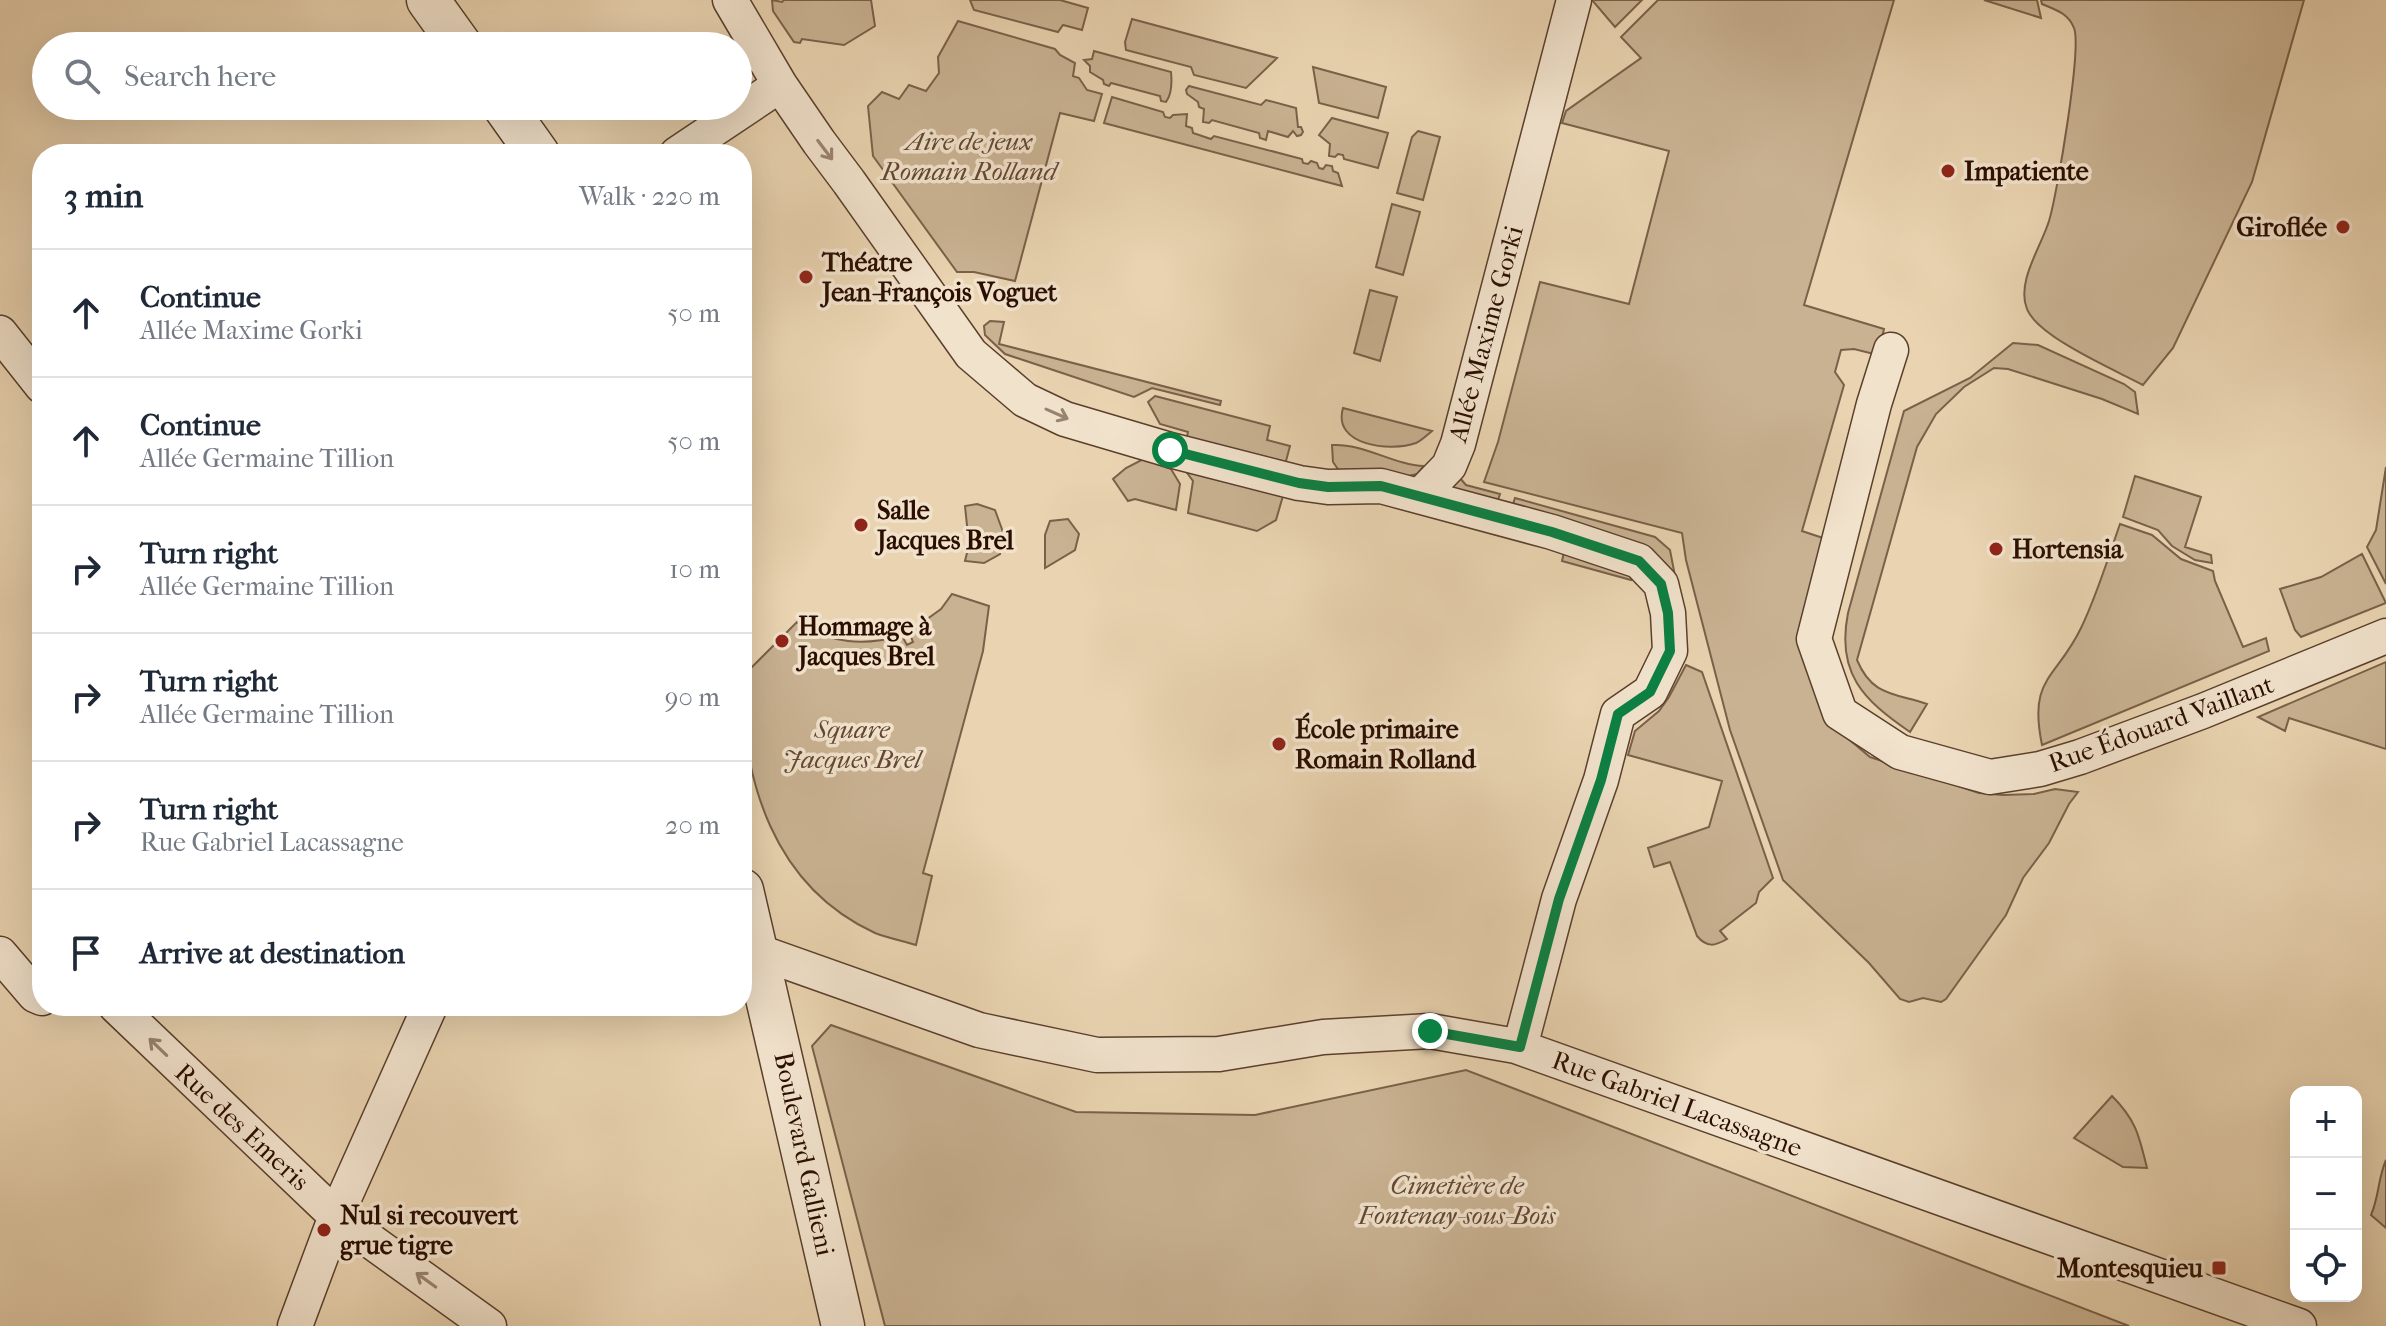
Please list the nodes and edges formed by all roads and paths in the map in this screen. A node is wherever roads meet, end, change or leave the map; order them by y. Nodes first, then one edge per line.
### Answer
1 (428, 0) edge
2 (730, 0) edge
3 (1574, 0) edge
4 (451, 32) edge
5 (749, 32) edge
6 (752, 37) edge
7 (780, 85) junction
8 (752, 104) edge
9 (514, 120) edge
10 (728, 120) edge
11 (531, 144) edge
12 (692, 144) edge
13 (0, 333) edge
14 (1891, 350) dead end
15 (32, 373) edge
16 (1420, 496) junction
17 (2386, 636) edge
18 (752, 950) edge
19 (0, 954) edge
20 (752, 957) edge
21 (32, 990) edge
22 (126, 1016) edge
23 (426, 1016) edge
24 (1520, 1047) junction
25 (336, 1216) junction
26 (295, 1326) edge
27 (489, 1326) edge
28 (843, 1326) edge
29 (2299, 1326) edge

1 - 4 street
2 - 5 street
3 - 16 street, Allée Maxime Gorki
6 - 7 street
7 - 8 street
7 -> 16 street
9 - 11 street
10 - 12 street
13 - 15 street
14 - 17 street, Rue Édouard Vaillant
16 - 24 street
18 - 24 street, Rue Gabriel Lacassagne
19 - 21 street
20 - 28 street, Boulevard Gallieni
25 -> 22 street, Rue des Emeris
23 - 25 street
24 - 29 street, Rue Gabriel Lacassagne
25 - 26 street
27 -> 25 street, Rue des Emeris

